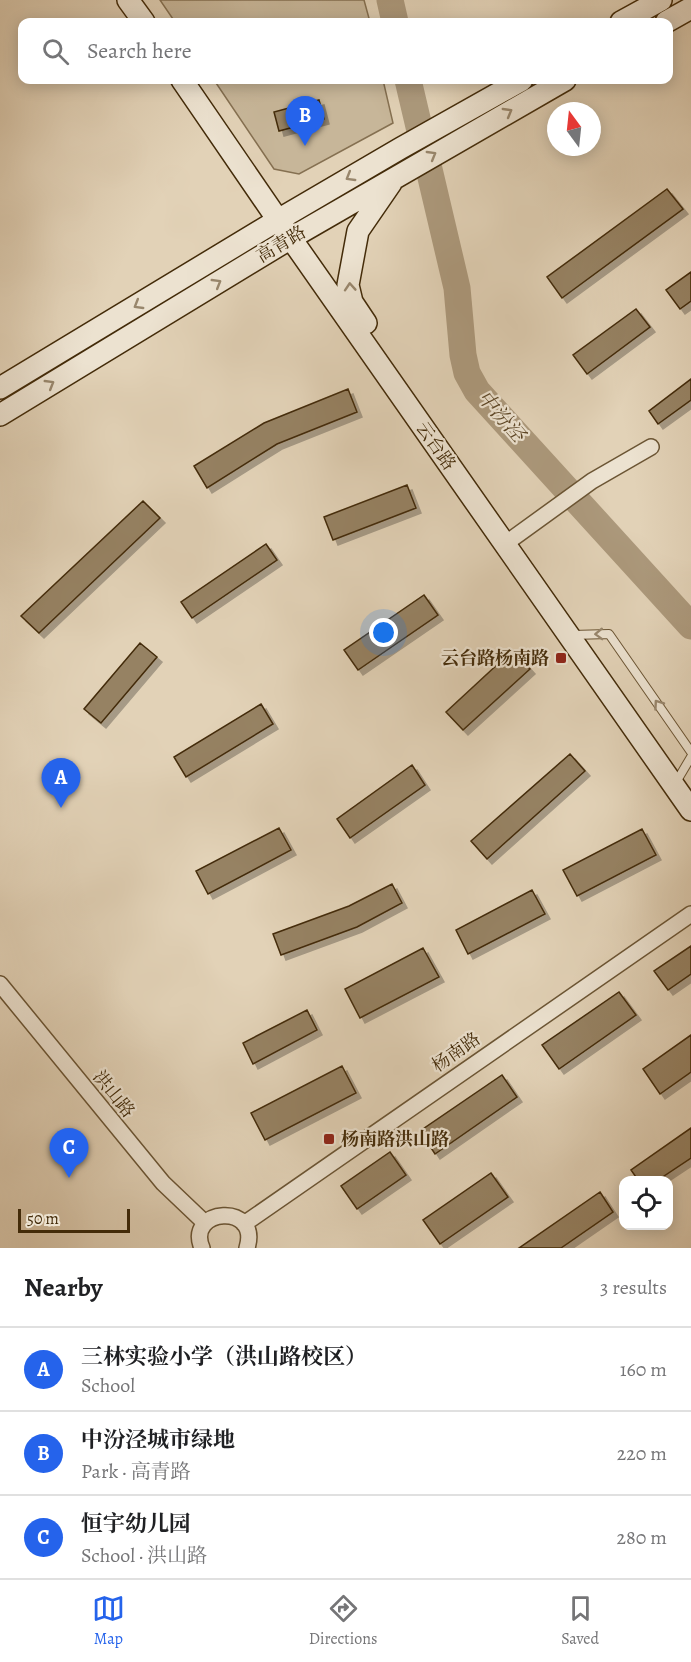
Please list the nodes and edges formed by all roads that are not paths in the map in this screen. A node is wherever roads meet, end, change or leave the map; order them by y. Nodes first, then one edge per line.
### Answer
1 (128, 0) edge
2 (661, 0) edge
3 (691, 8) edge
4 (141, 18) edge
5 (628, 18) edge
6 (673, 18) edge
7 (185, 84) edge
8 (517, 84) edge
9 (556, 84) edge
10 (453, 131) junction
11 (401, 173) junction
12 (278, 220) junction
13 (291, 238) junction
14 (388, 377) junction
15 (0, 388) edge
16 (0, 415) edge
17 (651, 447) dead end
18 (505, 544) junction
19 (568, 635) junction
20 (691, 752) edge
21 (691, 757) edge
22 (674, 786) junction
23 (691, 810) edge
24 (691, 914) edge
25 (0, 984) edge
26 (205, 1224) junction
27 (244, 1224) junction
28 (202, 1248) edge
29 (247, 1248) edge

1 - 4 main road
2 - 5 main road
3 - 6 main road
7 - 12 main road, 云台路
8 - 10 main road, 高青路
10 -> 9 main road, 高青路
11 -> 10 main road, 高青路
10 -> 12 main road, 高青路
11 - 13 main road, 高青路
14 -> 11 main road
12 - 13 main road, 云台路
12 -> 15 main road, 高青路
13 - 14 main road, 云台路
16 -> 13 main road, 高青路
14 - 18 main road, 云台路
17 - 18 street
18 - 19 main road, 云台路
20 -> 19 lane
19 - 22 main road, 云台路
21 - 22 lane
22 - 23 main road, 云台路
24 - 27 street, 杨南路
25 - 26 street, 洪山路
26 - 27 street
26 - 28 street
27 - 29 street

